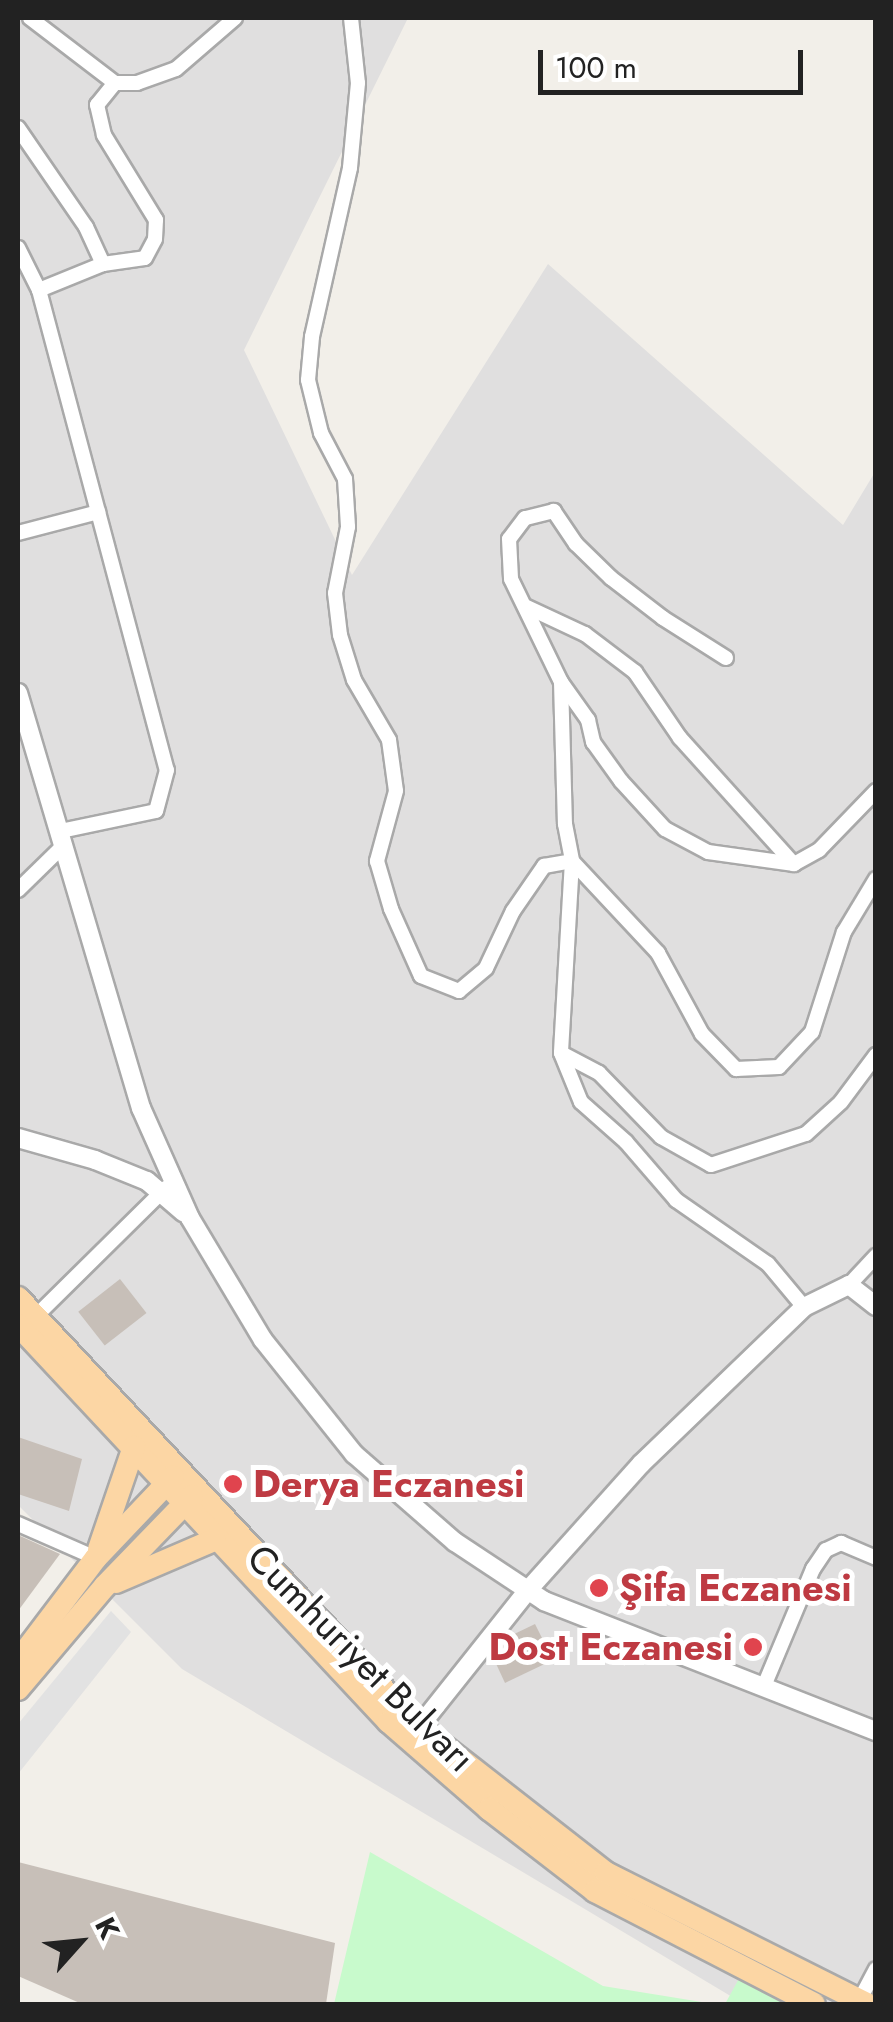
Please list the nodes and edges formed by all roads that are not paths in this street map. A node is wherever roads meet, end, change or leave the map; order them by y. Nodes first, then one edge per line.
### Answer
1 (30, 18) edge
2 (235, 18) edge
3 (350, 18) edge
4 (115, 83) junction
5 (18, 128) edge
6 (18, 248) edge
7 (103, 264) junction
8 (39, 290) junction
9 (98, 512) junction
10 (18, 533) edge
11 (527, 607) junction
12 (726, 658) dead end
13 (560, 682) junction
14 (18, 693) edge
15 (876, 791) edge
16 (62, 838) junction
17 (572, 861) junction
18 (794, 864) junction
19 (876, 879) edge
20 (18, 890) edge
21 (561, 1053) junction
22 (876, 1056) edge
23 (18, 1138) edge
24 (167, 1186) junction
25 (876, 1256) edge
26 (848, 1284) junction
27 (18, 1298) edge
28 (876, 1306) edge
29 (804, 1307) junction
30 (26, 1321) edge
31 (134, 1447) junction
32 (172, 1478) junction
33 (190, 1498) junction
34 (18, 1524) edge
35 (214, 1540) junction
36 (96, 1558) junction
37 (876, 1558) edge
38 (106, 1586) junction
39 (528, 1590) junction
40 (18, 1661) edge
41 (764, 1686) junction
42 (18, 1689) edge
43 (419, 1728) junction
44 (876, 1732) edge
45 (876, 1968) edge
46 (862, 2003) edge
47 (814, 2004) edge

1 - 4 street
2 - 4 street
3 - 17 street
4 - 7 street
5 - 7 street
6 - 8 street
7 - 8 street
8 - 9 street
9 - 10 street
9 - 16 street
11 - 12 street
11 - 13 street
11 - 18 street
13 - 17 street
13 - 18 street
14 - 16 street
15 - 18 street
16 - 20 street
16 - 24 street
17 - 19 street
17 - 21 street
21 - 22 street
21 - 29 street
23 - 24 street
24 - 30 street
24 - 39 street
25 - 26 street
26 - 28 street
26 - 29 street
27 - 30 main road, Cumhuriyet Bulvarı
29 - 39 street
30 - 31 main road, Cumhuriyet Bulvarı
30 - 32 main road, Cumhuriyet Bulvarı
31 - 32 main road, Cumhuriyet Bulvarı
31 - 36 main road
32 - 33 main road, Cumhuriyet Bulvarı
32 - 36 main road
33 - 35 main road, Cumhuriyet Bulvarı
33 - 38 main road
33 - 43 main road, Cumhuriyet Bulvarı
34 - 36 street
35 - 38 main road
35 - 47 main road, Cumhuriyet Bulvarı
36 - 40 main road
37 - 41 street
38 - 42 main road
39 - 41 street
39 - 43 street
41 - 44 street
43 - 46 main road, Cumhuriyet Bulvarı
45 - 46 street

